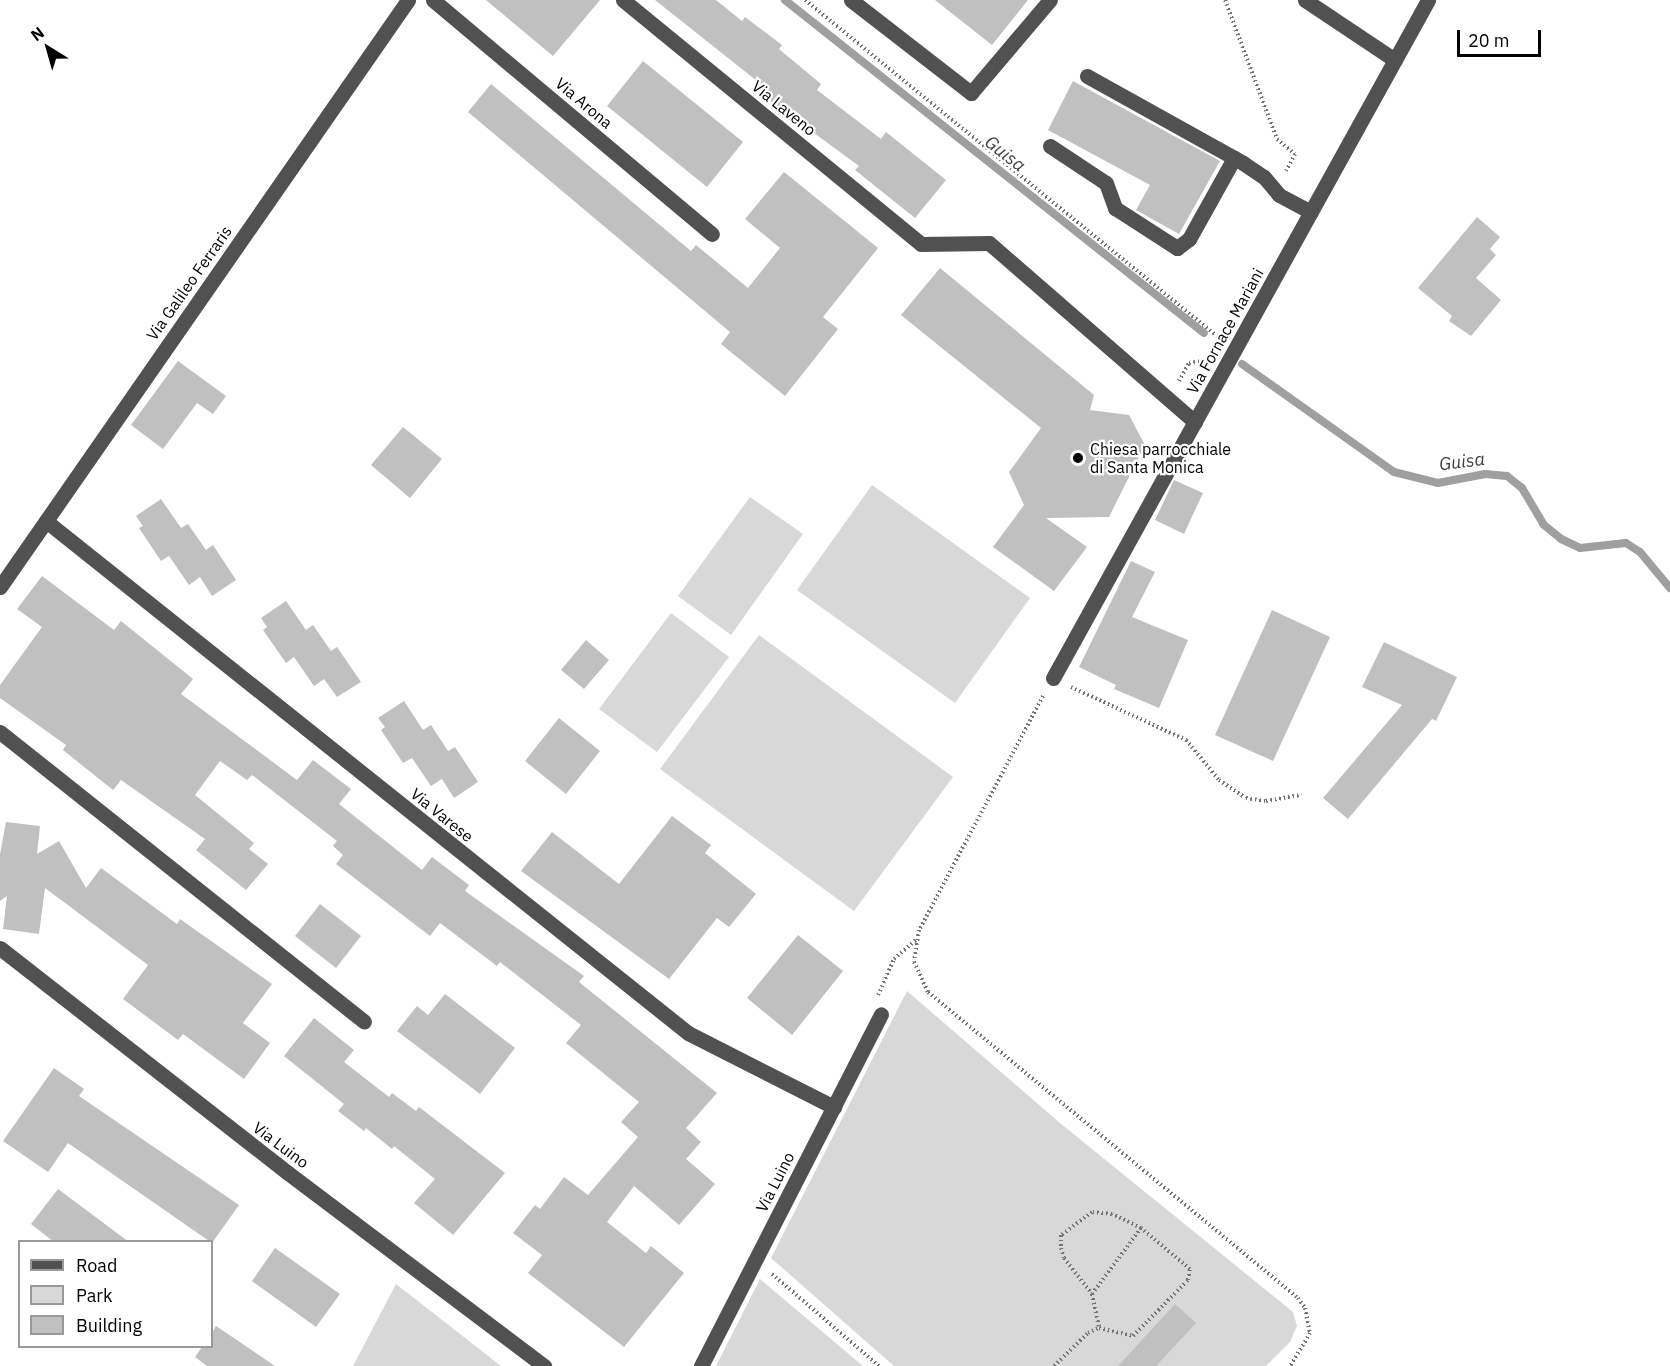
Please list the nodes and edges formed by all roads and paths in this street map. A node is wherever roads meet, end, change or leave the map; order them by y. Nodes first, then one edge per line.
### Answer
1 (408, 0) edge
2 (433, 0) edge
3 (623, 0) edge
4 (806, 0) edge
5 (851, 0) edge
6 (1050, 0) edge
7 (1225, 0) edge
8 (1305, 0) edge
9 (1428, 0) edge
10 (1395, 60) junction
11 (1087, 76) dead end
12 (1050, 146) dead end
13 (1234, 158) junction
14 (1285, 173) dead end
15 (1311, 212) junction
16 (712, 234) dead end
17 (1235, 350) junction
18 (1222, 372) junction
19 (1168, 399) junction
20 (1195, 422) junction
21 (46, 521) junction
22 (0, 587) edge
23 (1053, 678) junction
24 (0, 732) edge
25 (1301, 795) dead end
26 (917, 938) junction
27 (0, 948) edge
28 (881, 1014) joint
29 (364, 1022) dead end
30 (834, 1107) junction
31 (1141, 1228) junction
32 (755, 1260) junction
33 (1092, 1294) junction
34 (1099, 1328) junction
35 (544, 1366) edge
36 (701, 1366) edge
37 (879, 1366) edge
38 (1054, 1366) edge
39 (1290, 1366) edge

1 - 21 street, Via Galileo Ferraris
2 - 16 street, Via Arona
3 - 19 street, Via Laveno
4 - 17 path
5 - 6 street
7 - 14 path
8 - 10 street
9 - 10 street, Via Fornace Mariani
10 - 15 street, Via Fornace Mariani
11 - 13 street
12 - 13 street
13 - 15 street
15 - 17 street, Via Fornace Mariani
17 - 18 street, Via Fornace Mariani
18 - 19 path
18 - 20 street, Via Fornace Mariani
19 - 20 street
20 - 23 street, Via Fornace Mariani
21 - 22 street, Via Galileo Ferraris
21 - 30 street, Via Varese
23 - 25 path
23 - 26 path
24 - 29 street
26 - 28 path
26 - 39 path
27 - 35 street, Via Luino
28 - 30 street, Via Luino
30 - 32 street, Via Luino
31 - 33 path
31 - 33 path
31 - 34 path
32 - 36 street, Via Luino
32 - 37 path
33 - 34 path
34 - 38 path

